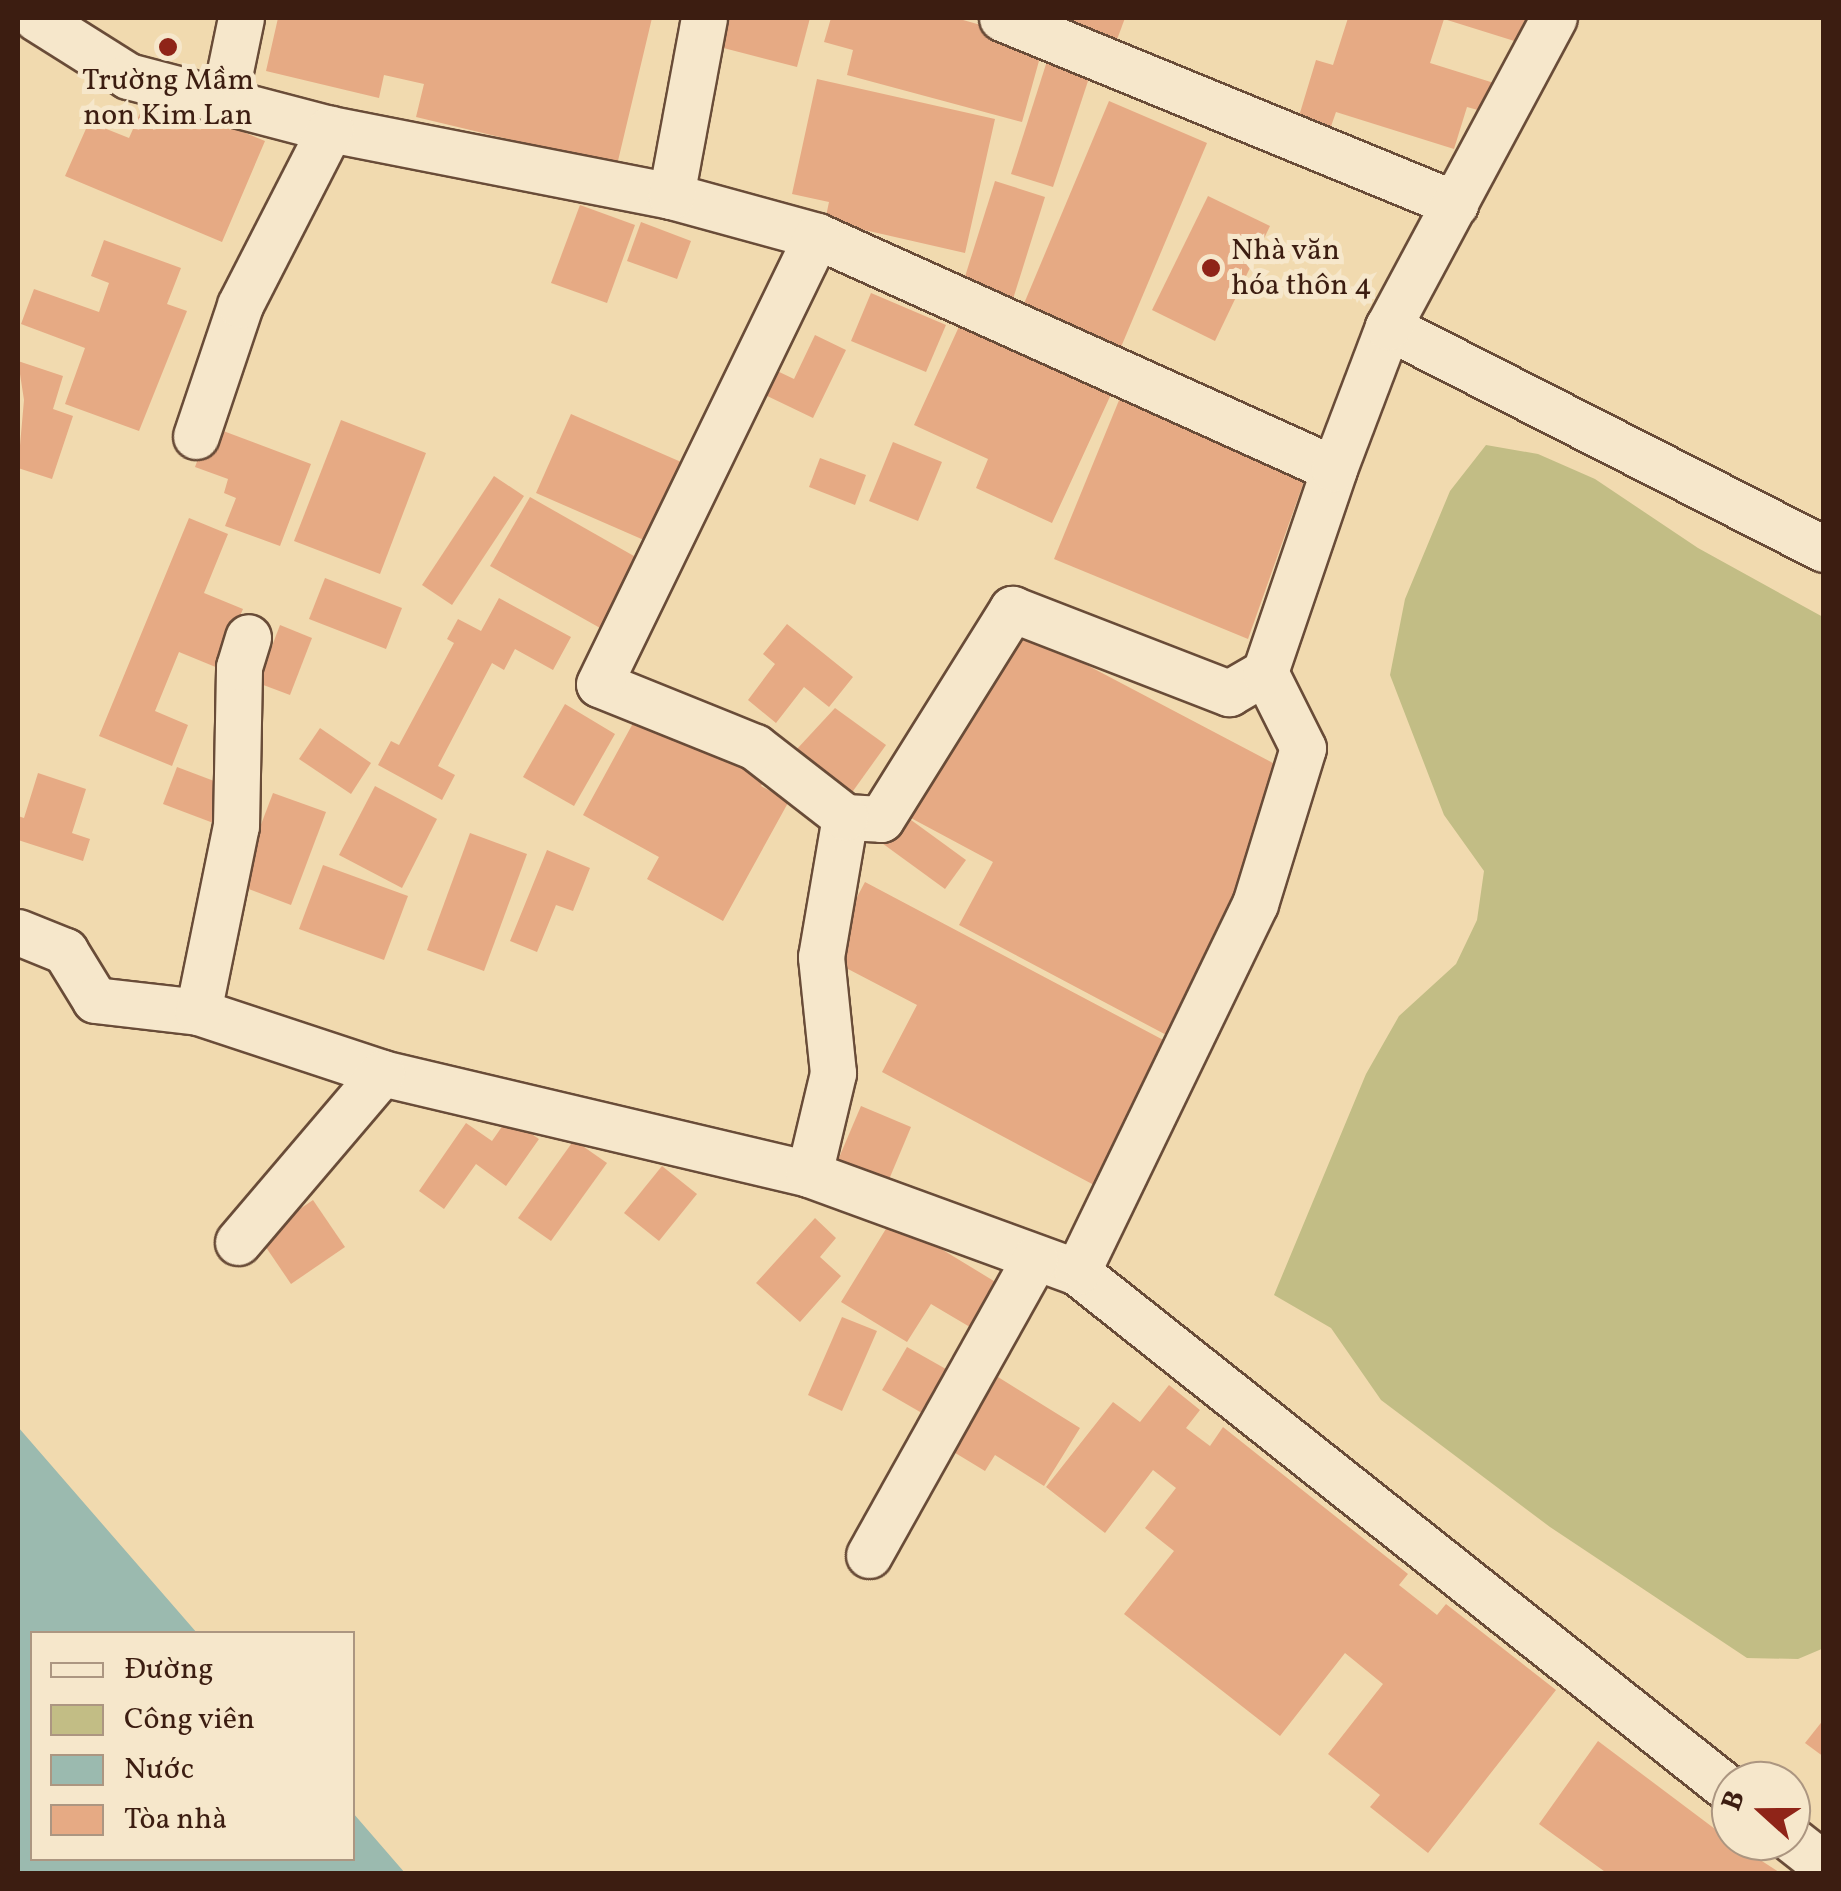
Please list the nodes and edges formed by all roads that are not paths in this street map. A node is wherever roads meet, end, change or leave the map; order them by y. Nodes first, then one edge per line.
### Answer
1 (36, 18) edge
2 (241, 18) edge
3 (704, 18) edge
4 (1002, 18) edge
5 (1554, 18) edge
6 (224, 100) junction
7 (330, 129) junction
8 (670, 196) junction
9 (1455, 204) junction
10 (817, 236) junction
11 (1388, 327) junction
12 (196, 436) dead end
13 (1334, 469) junction
14 (1824, 550) edge
15 (248, 637) dead end
16 (1265, 672) junction
17 (844, 817) junction
18 (18, 932) edge
19 (198, 1012) junction
20 (382, 1073) junction
21 (809, 1174) junction
22 (238, 1242) dead end
23 (1056, 1265) junction
24 (868, 1555) dead end
25 (1711, 1775) edge

1 - 6 street
2 - 6 street
3 - 8 street
4 - 9 street
5 - 9 street
6 - 7 street
7 - 8 street
7 - 12 street
8 - 10 street
9 - 11 street
10 - 13 street
10 - 17 street
11 - 13 street
11 - 14 street
13 - 16 street
15 - 19 street
16 - 17 street
16 - 23 street
17 - 21 street
18 - 19 street
19 - 20 street
20 - 21 street
20 - 22 street
21 - 23 street
23 - 24 street
23 - 25 street

